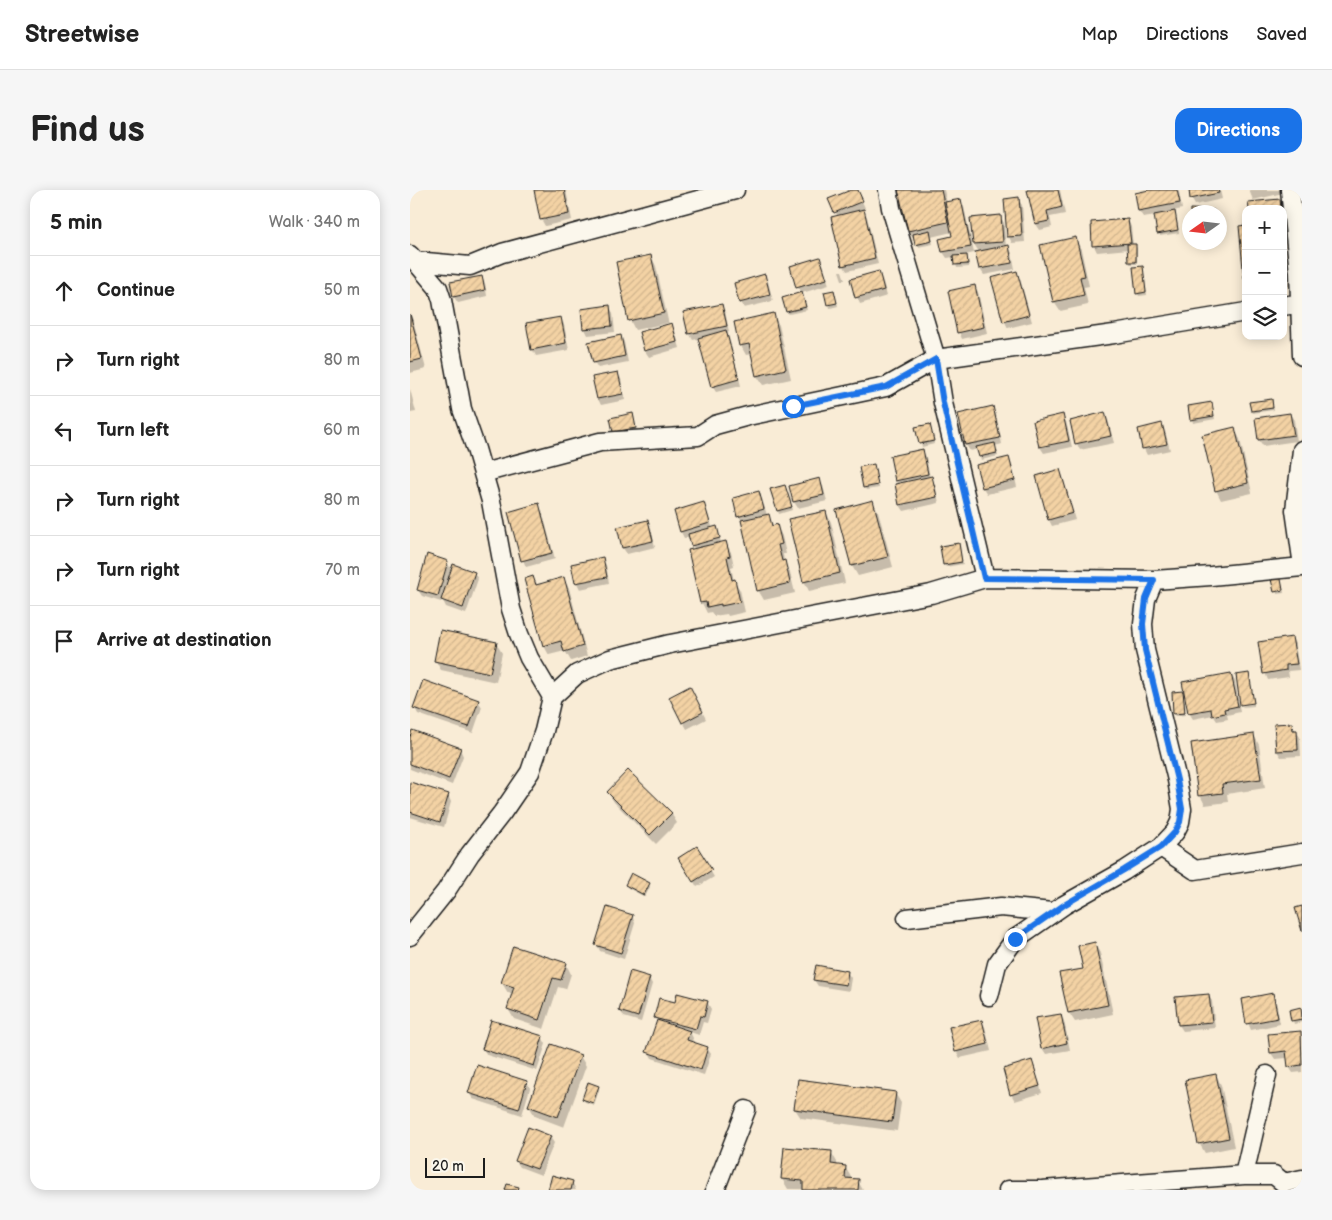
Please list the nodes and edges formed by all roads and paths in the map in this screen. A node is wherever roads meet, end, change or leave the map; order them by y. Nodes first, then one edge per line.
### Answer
1 (735, 190) edge
2 (888, 190) edge
3 (1290, 190) edge
4 (413, 258) edge
5 (1295, 304) edge
6 (1242, 313) edge
7 (1302, 356) edge
8 (936, 359) junction
9 (1302, 450) edge
10 (483, 473) junction
11 (1302, 559) edge
12 (1302, 567) edge
13 (984, 578) junction
14 (1154, 580) junction
15 (552, 697) junction
16 (1161, 847) junction
17 (1302, 853) edge
18 (1052, 912) junction
19 (907, 918) dead end
20 (410, 936) edge
21 (989, 996) dead end
22 (1267, 1076) dead end
23 (746, 1110) dead end
24 (1244, 1175) junction
25 (1302, 1179) edge
26 (715, 1190) edge
27 (1008, 1190) edge
28 (1040, 1190) edge

1 - 4 street
2 - 8 street
3 - 5 street
4 - 10 street
5 - 7 street
6 - 8 street
8 - 10 street
8 - 13 street
9 - 11 street
10 - 15 street
12 - 14 street
13 - 14 street
13 - 15 street
14 - 16 street
15 - 20 street
16 - 17 street
16 - 18 street
18 - 19 street
18 - 21 street
22 - 24 street
23 - 26 street
24 - 25 street
24 - 28 street
27 - 28 street

